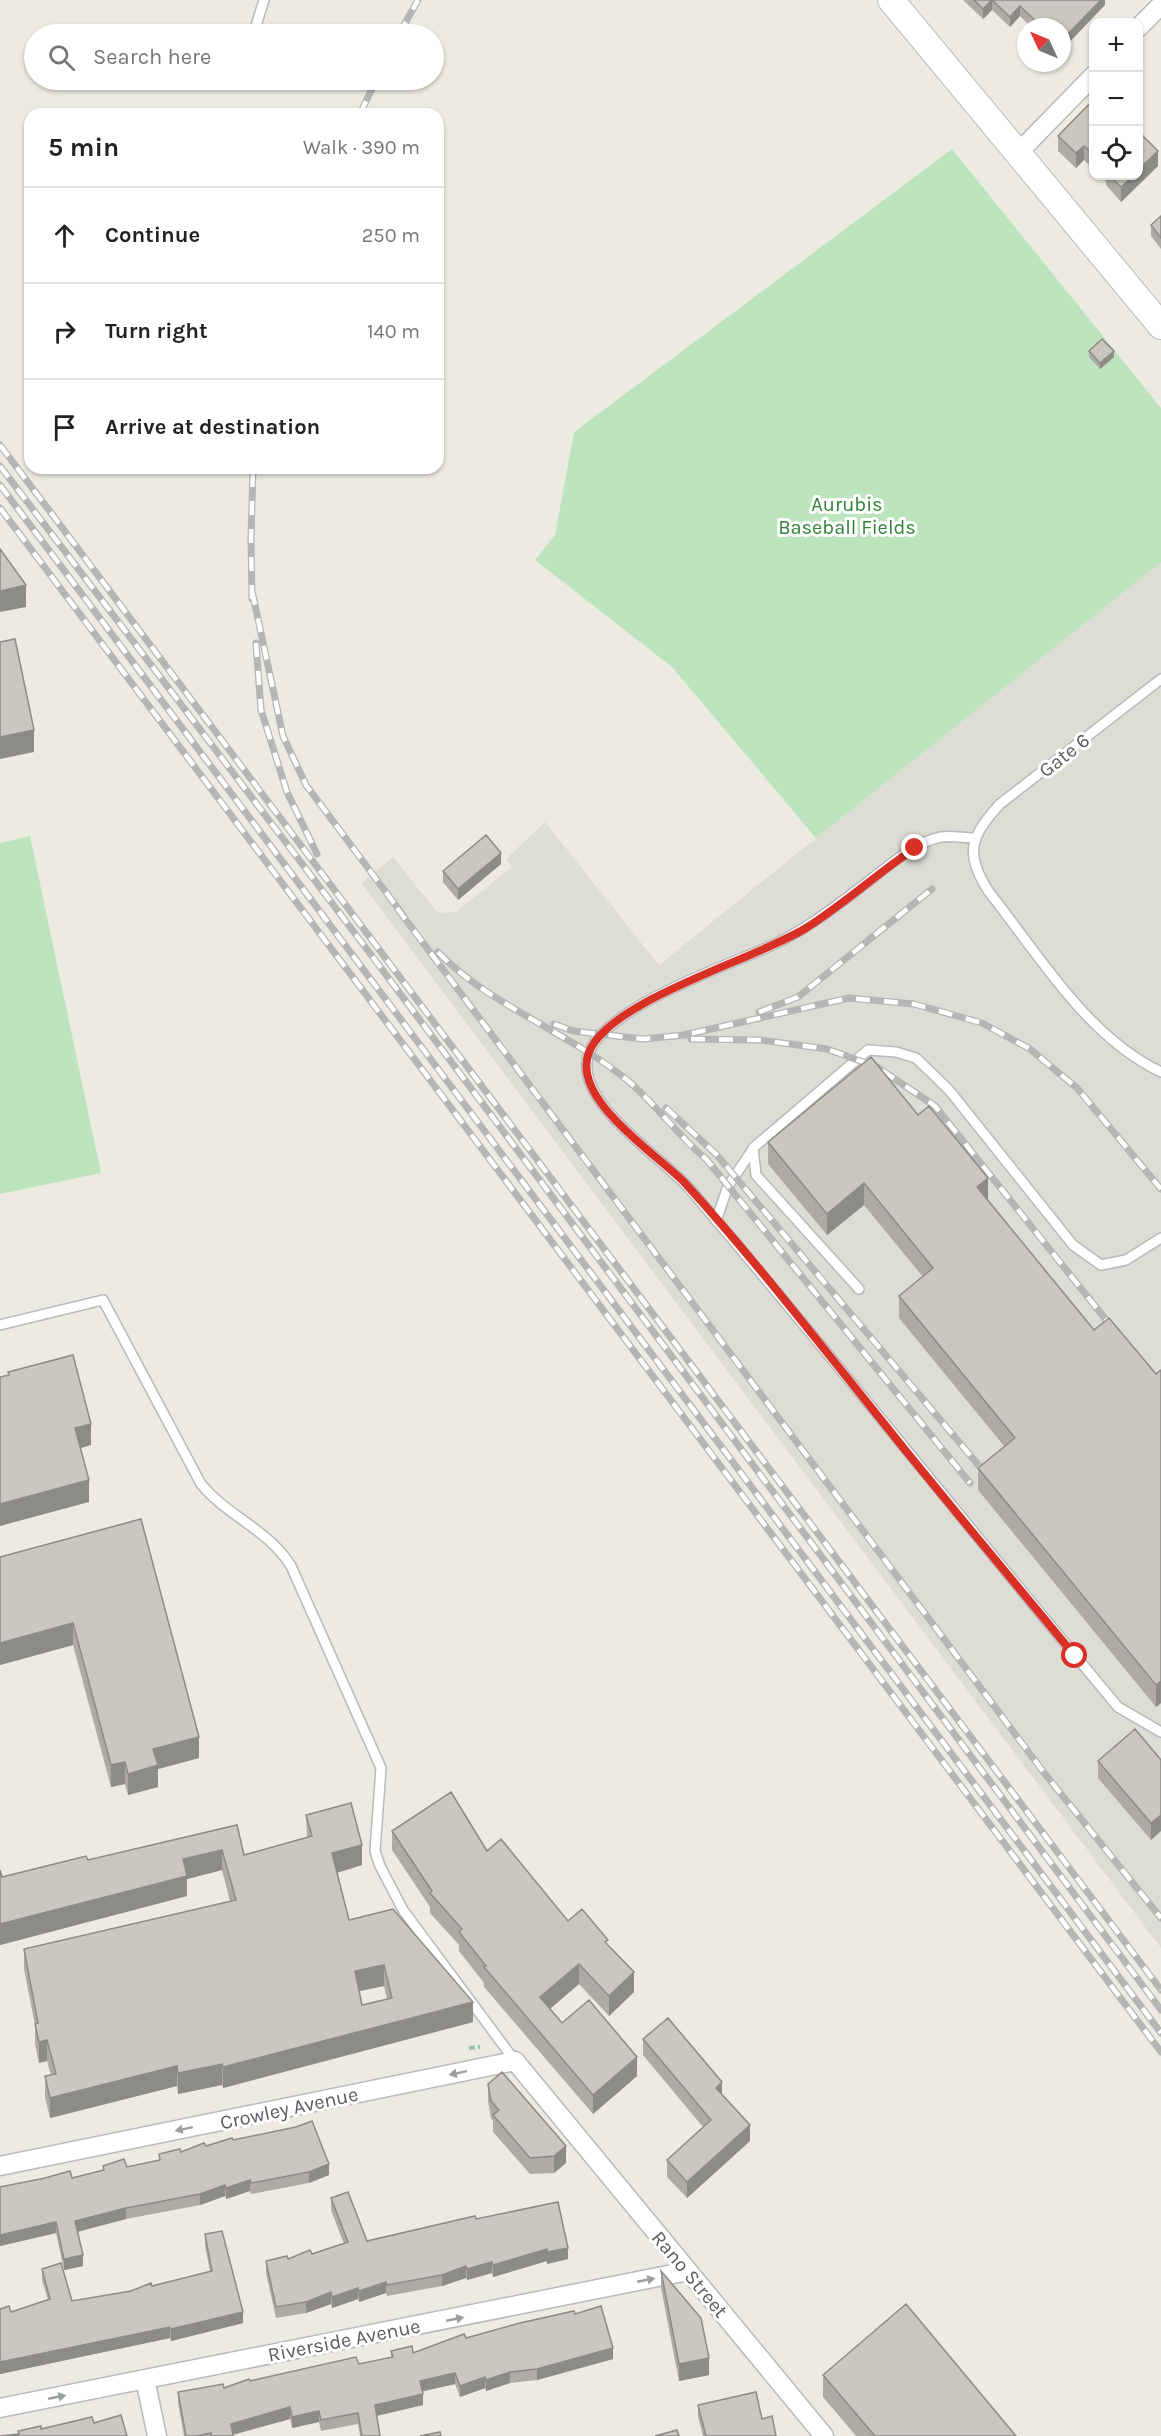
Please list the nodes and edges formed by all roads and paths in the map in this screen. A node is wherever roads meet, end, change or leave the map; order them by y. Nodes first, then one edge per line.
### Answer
1 (264, 0) edge
2 (891, 0) edge
3 (1161, 5) edge
4 (1143, 23) edge
5 (257, 24) edge
6 (1089, 80) edge
7 (1018, 153) junction
8 (1161, 327) edge
9 (1161, 679) edge
10 (974, 838) junction
11 (1161, 1072) edge
12 (753, 1148) junction
13 (716, 1221) junction
14 (1161, 1238) edge
15 (859, 1289) dead end
16 (0, 1325) edge
17 (1161, 1731) edge
18 (480, 2047) dead end
19 (469, 2048) dead end
20 (515, 2061) junction
21 (0, 2166) edge
22 (688, 2271) junction
23 (145, 2379) junction
24 (0, 2408) edge
25 (157, 2436) edge
26 (824, 2436) edge

1 - 5 lane
2 - 7 main road
3 - 4 street
6 - 7 street
7 - 8 main road
9 - 10 lane, Gate 6
10 - 11 lane
10 - 13 lane
12 - 13 lane
12 - 14 lane
12 - 15 lane
13 - 17 lane
16 - 20 lane
18 - 19 path
20 -> 21 street, Crowley Avenue
20 - 22 street, Rano Street
23 -> 22 street, Riverside Avenue
22 - 26 street, Rano Street
24 -> 23 street, Riverside Avenue
23 - 25 street

